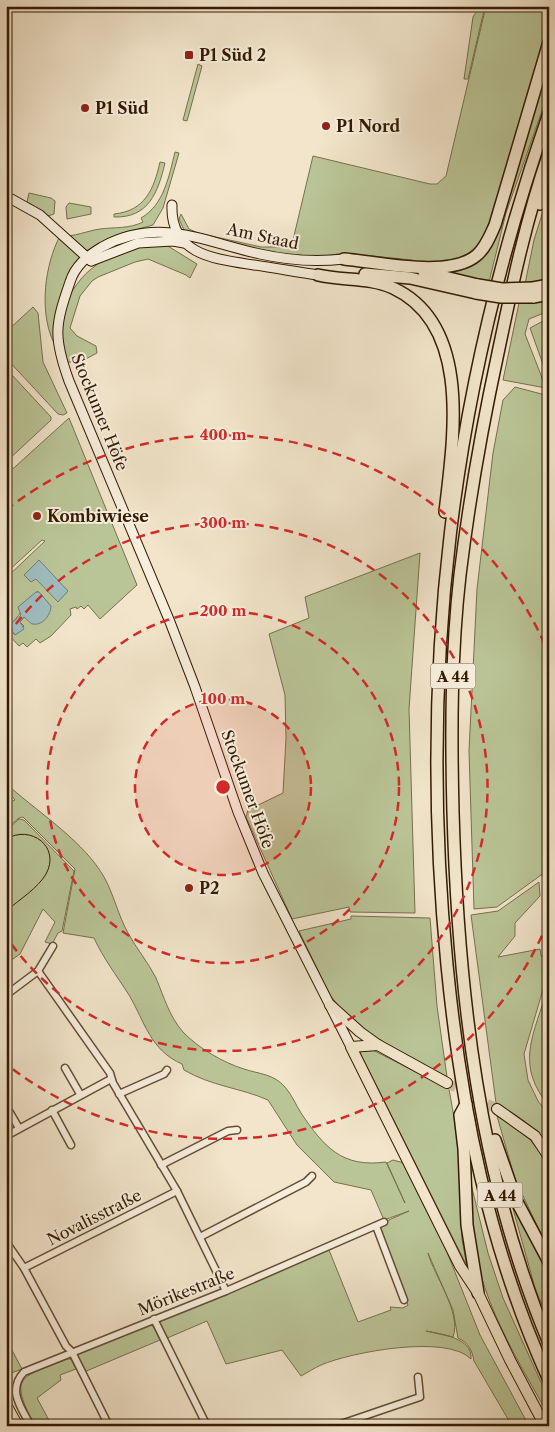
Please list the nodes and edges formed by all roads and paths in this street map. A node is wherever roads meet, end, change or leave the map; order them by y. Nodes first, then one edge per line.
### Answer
1 (549, 42) edge
2 (549, 113) edge
3 (549, 153) edge
4 (549, 178) edge
5 (6, 196) edge
6 (172, 205) dead end
7 (177, 233) junction
8 (522, 239) junction
9 (185, 243) junction
10 (86, 256) junction
11 (344, 259) joint
12 (406, 266) junction
13 (318, 275) junction
14 (70, 282) junction
15 (549, 285) edge
16 (477, 289) junction
17 (533, 293) junction
18 (549, 294) edge
19 (445, 573) junction
20 (53, 946) dead end
21 (38, 970) junction
22 (6, 995) edge
23 (330, 1005) junction
24 (378, 1045) junction
25 (351, 1047) junction
26 (475, 1066) junction
27 (65, 1068) dead end
28 (167, 1070) dead end
29 (111, 1079) junction
30 (447, 1083) tunnel mouth
31 (80, 1094) junction
32 (119, 1094) junction
33 (466, 1104) junction
34 (6, 1106) edge
35 (497, 1109) tunnel mouth
36 (52, 1110) junction
37 (19, 1128) junction
38 (238, 1130) dead end
39 (6, 1136) edge
40 (71, 1145) dead end
41 (549, 1157) edge
42 (161, 1165) junction
43 (312, 1176) dead end
44 (177, 1191) junction
45 (384, 1222) dead end
46 (376, 1226) junction
47 (200, 1238) junction
48 (6, 1242) edge
49 (549, 1262) edge
50 (24, 1268) junction
51 (226, 1291) junction
52 (478, 1293) junction
53 (404, 1300) dead end
54 (154, 1319) junction
55 (549, 1342) edge
56 (72, 1352) junction
57 (418, 1377) dead end
58 (549, 1380) edge
59 (542, 1423) edge
60 (31, 1426) edge
61 (109, 1426) edge
62 (207, 1426) edge
63 (335, 1426) edge

1 - 12 highway
2 - 19 highway, A 44
3 - 8 highway, A 44
4 - 8 highway
5 - 10 street
6 - 7 street, Am Staad
7 - 9 street, Am Staad
7 - 10 street, Am Staad
7 - 11 street, Am Staad
8 - 26 highway, A 44
9 - 10 street, Am Staad
9 - 13 street, Am Staad
10 - 14 street, Stockumer Höfe
10 - 14 street, Stockumer Höfe
11 - 12 highway
12 - 16 highway
13 - 16 highway
13 - 19 highway
14 - 23 street, Stockumer Höfe
15 - 17 highway
16 - 17 highway, bridge
17 - 18 highway
19 - 33 highway, A 44
20 - 21 street
21 - 22 street
21 - 29 street
23 - 24 main road
23 - 25 street, Stockumer Höfe
24 - 25 main road
24 - 30 main road
25 - 52 main road
26 - 49 highway
26 - 55 highway, A 44
27 - 31 street
28 - 32 street
29 - 31 street
29 - 32 street
31 - 36 street
32 - 42 street
33 - 52 highway
33 - 58 highway, A 44
34 - 37 street
35 - 41 main road
36 - 37 street
36 - 40 street
37 - 39 street
38 - 42 street
42 - 44 street
43 - 47 street
44 - 47 street
44 - 50 street, Novalisstraße
45 - 46 street, Mörikestraße
46 - 51 street, Mörikestraße
46 - 53 street
47 - 51 street
48 - 50 street
50 - 56 street
51 - 54 street, Mörikestraße
52 - 59 main road
54 - 56 street, Mörikestraße
54 - 62 street
56 - 60 street, Mörikestraße
56 - 61 street
57 - 63 street

